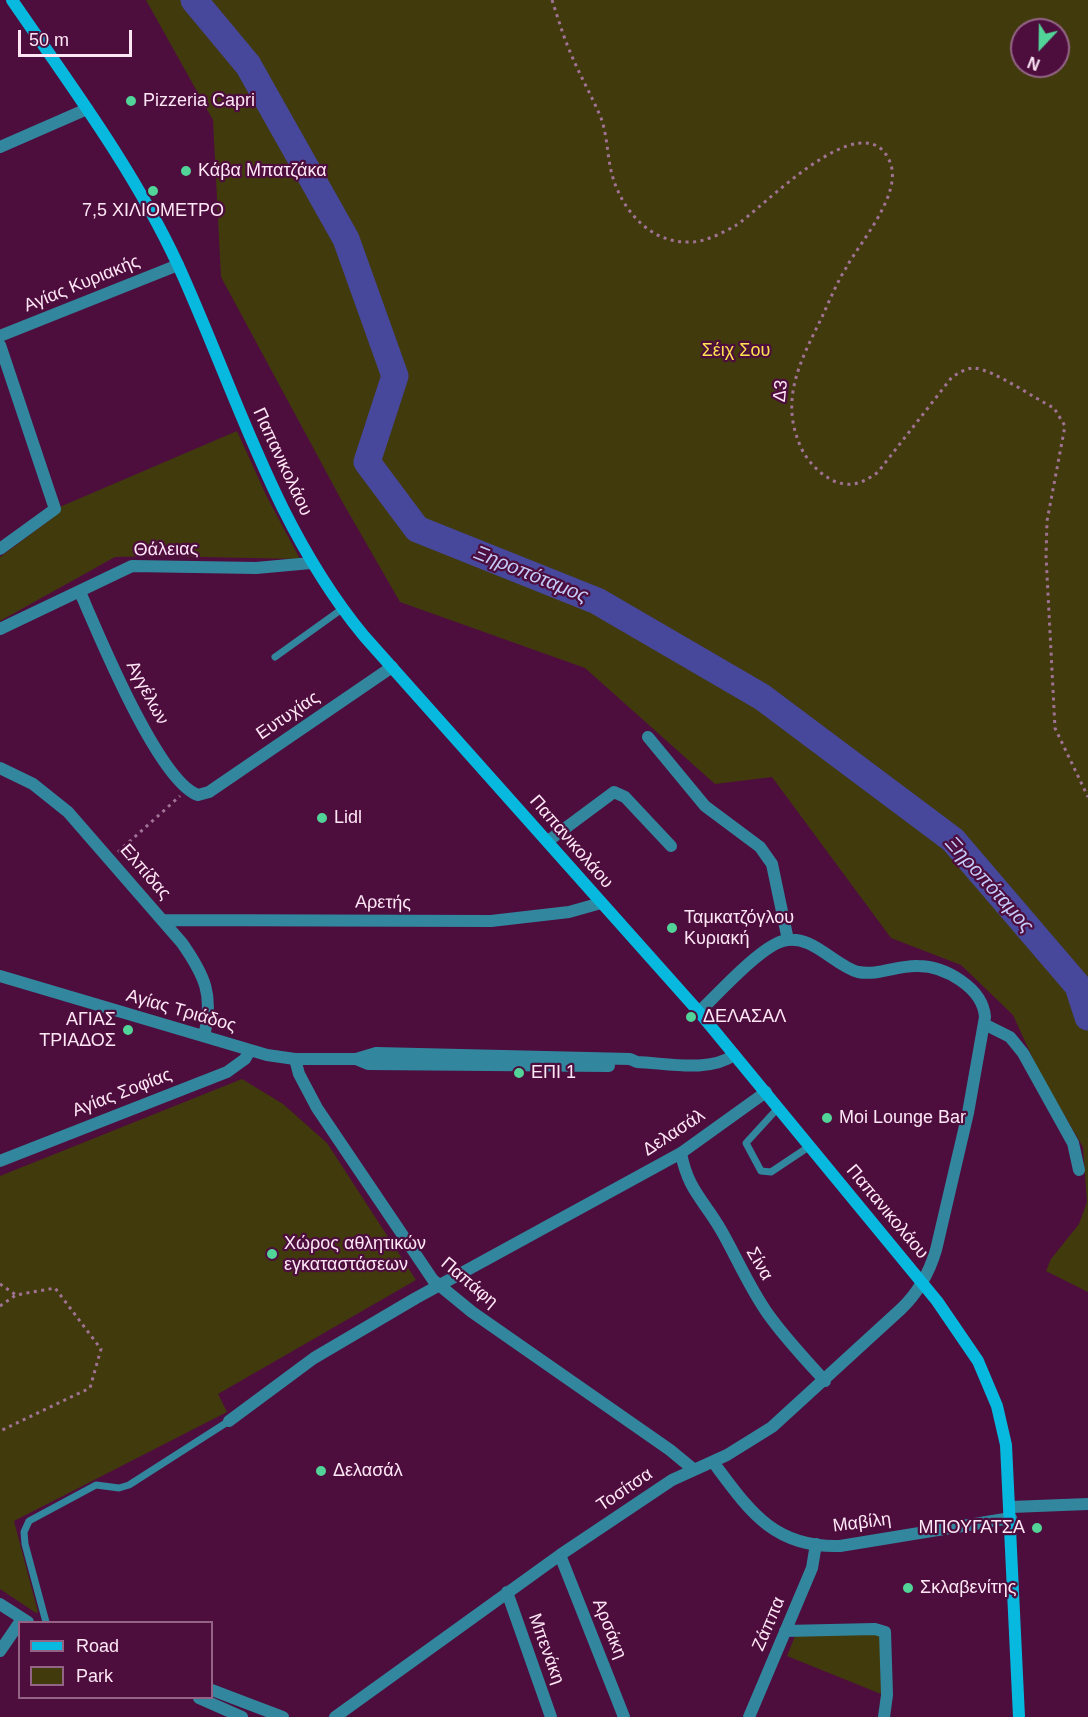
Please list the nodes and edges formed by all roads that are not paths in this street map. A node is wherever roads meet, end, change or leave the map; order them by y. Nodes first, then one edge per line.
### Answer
1 (12, 0) edge
2 (87, 109) junction
3 (0, 147) edge
4 (178, 265) junction
5 (0, 336) edge
6 (0, 345) edge
7 (0, 549) edge
8 (311, 563) junction
9 (80, 592) junction
10 (342, 609) junction
11 (0, 629) edge
12 (275, 657) dead end
13 (392, 667) junction
14 (648, 737) dead end
15 (0, 768) edge
16 (203, 794) joint
17 (548, 841) junction
18 (671, 846) dead end
19 (601, 903) junction
20 (163, 920) junction
21 (788, 940) junction
22 (0, 976) edge
23 (699, 1012) junction
24 (984, 1024) junction
25 (204, 1036) junction
26 (250, 1050) junction
27 (734, 1055) junction
28 (296, 1059) junction
29 (766, 1092) junction
30 (778, 1108) junction
31 (810, 1146) junction
32 (681, 1153) junction
33 (0, 1161) edge
34 (1079, 1170) dead end
35 (922, 1283) junction
36 (440, 1286) junction
37 (825, 1381) junction
38 (229, 1421) joint
39 (713, 1462) junction
40 (693, 1469) junction
41 (1088, 1504) edge
42 (1011, 1513) junction
43 (816, 1544) junction
44 (560, 1555) junction
45 (507, 1592) junction
46 (0, 1604) edge
47 (25, 1621) edge
48 (45, 1621) edge
49 (18, 1629) edge
50 (785, 1631) junction
51 (0, 1651) edge
52 (213, 1690) edge
53 (201, 1699) edge
54 (242, 1717) edge
55 (284, 1717) edge
56 (335, 1717) edge
57 (551, 1717) edge
58 (624, 1717) edge
59 (749, 1717) edge
60 (884, 1717) edge
61 (1019, 1717) edge

1 - 2 main road, Παπανικολάου
2 - 3 street
2 - 4 main road, Παπανικολάου
4 - 5 street, Αγίας Κυριακής
4 - 8 main road, Παπανικολάου
6 - 7 street
8 - 9 street, Θάλειας
8 - 10 main road, Παπανικολάου
9 - 11 street, Θάλειας
9 - 16 street, Αγγέλων
10 - 12 lane
10 - 13 main road, Παπανικολάου
13 - 16 street, Ευτυχίας
13 - 17 main road, Παπανικολάου
14 - 21 street
15 - 20 street, Ελπίδας
17 - 18 street
17 - 19 main road, Παπανικολάου
19 - 20 street, Αρετής
19 - 23 main road, Παπανικολάου
20 - 25 street, Ελπίδας
21 - 23 street
21 - 24 street
22 - 25 street, Αγίας Τριάδος
23 - 27 main road, Παπανικολάου
24 - 34 street
24 - 35 street, Τοσίτσα
25 - 26 street, Αγίας Τριάδος
26 - 28 street, Αγίας Τριάδος
26 - 33 street, Αγίας Σοφίας
27 - 28 street, Αγίας Τριάδος
27 - 29 main road, Παπανικολάου
28 - 36 street, Παπάφη
29 - 30 main road, Παπανικολάου
29 - 32 street, Δελασάλ
30 - 31 main road, Παπανικολάου
30 - 31 lane
31 - 35 main road, Παπανικολάου
32 - 36 street, Δελασάλ
32 - 37 street, Σίνα
35 - 37 street, Τοσίτσα
35 - 42 main road, Παπανικολάου
36 - 38 street, Δελασάλ
36 - 40 street, Παπάφη
37 - 39 street, Τοσίτσα
38 - 48 lane
39 - 40 street, Τοσίτσα
39 - 43 street, Μαβίλη
40 - 44 street, Τοσίτσα
41 - 42 street, Μαβίλη
42 - 43 street, Μαβίλη
42 - 61 main road, Παπανικολάου
43 - 50 street, Ζάππα
44 - 45 street, Τοσίτσα
44 - 58 street, Αρσάκη
45 - 56 street, Τοσίτσα
45 - 57 street, Μπενάκη
46 - 47 street
49 - 51 street
50 - 59 street, Ζάππα
50 - 60 street
52 - 55 street
53 - 54 street

